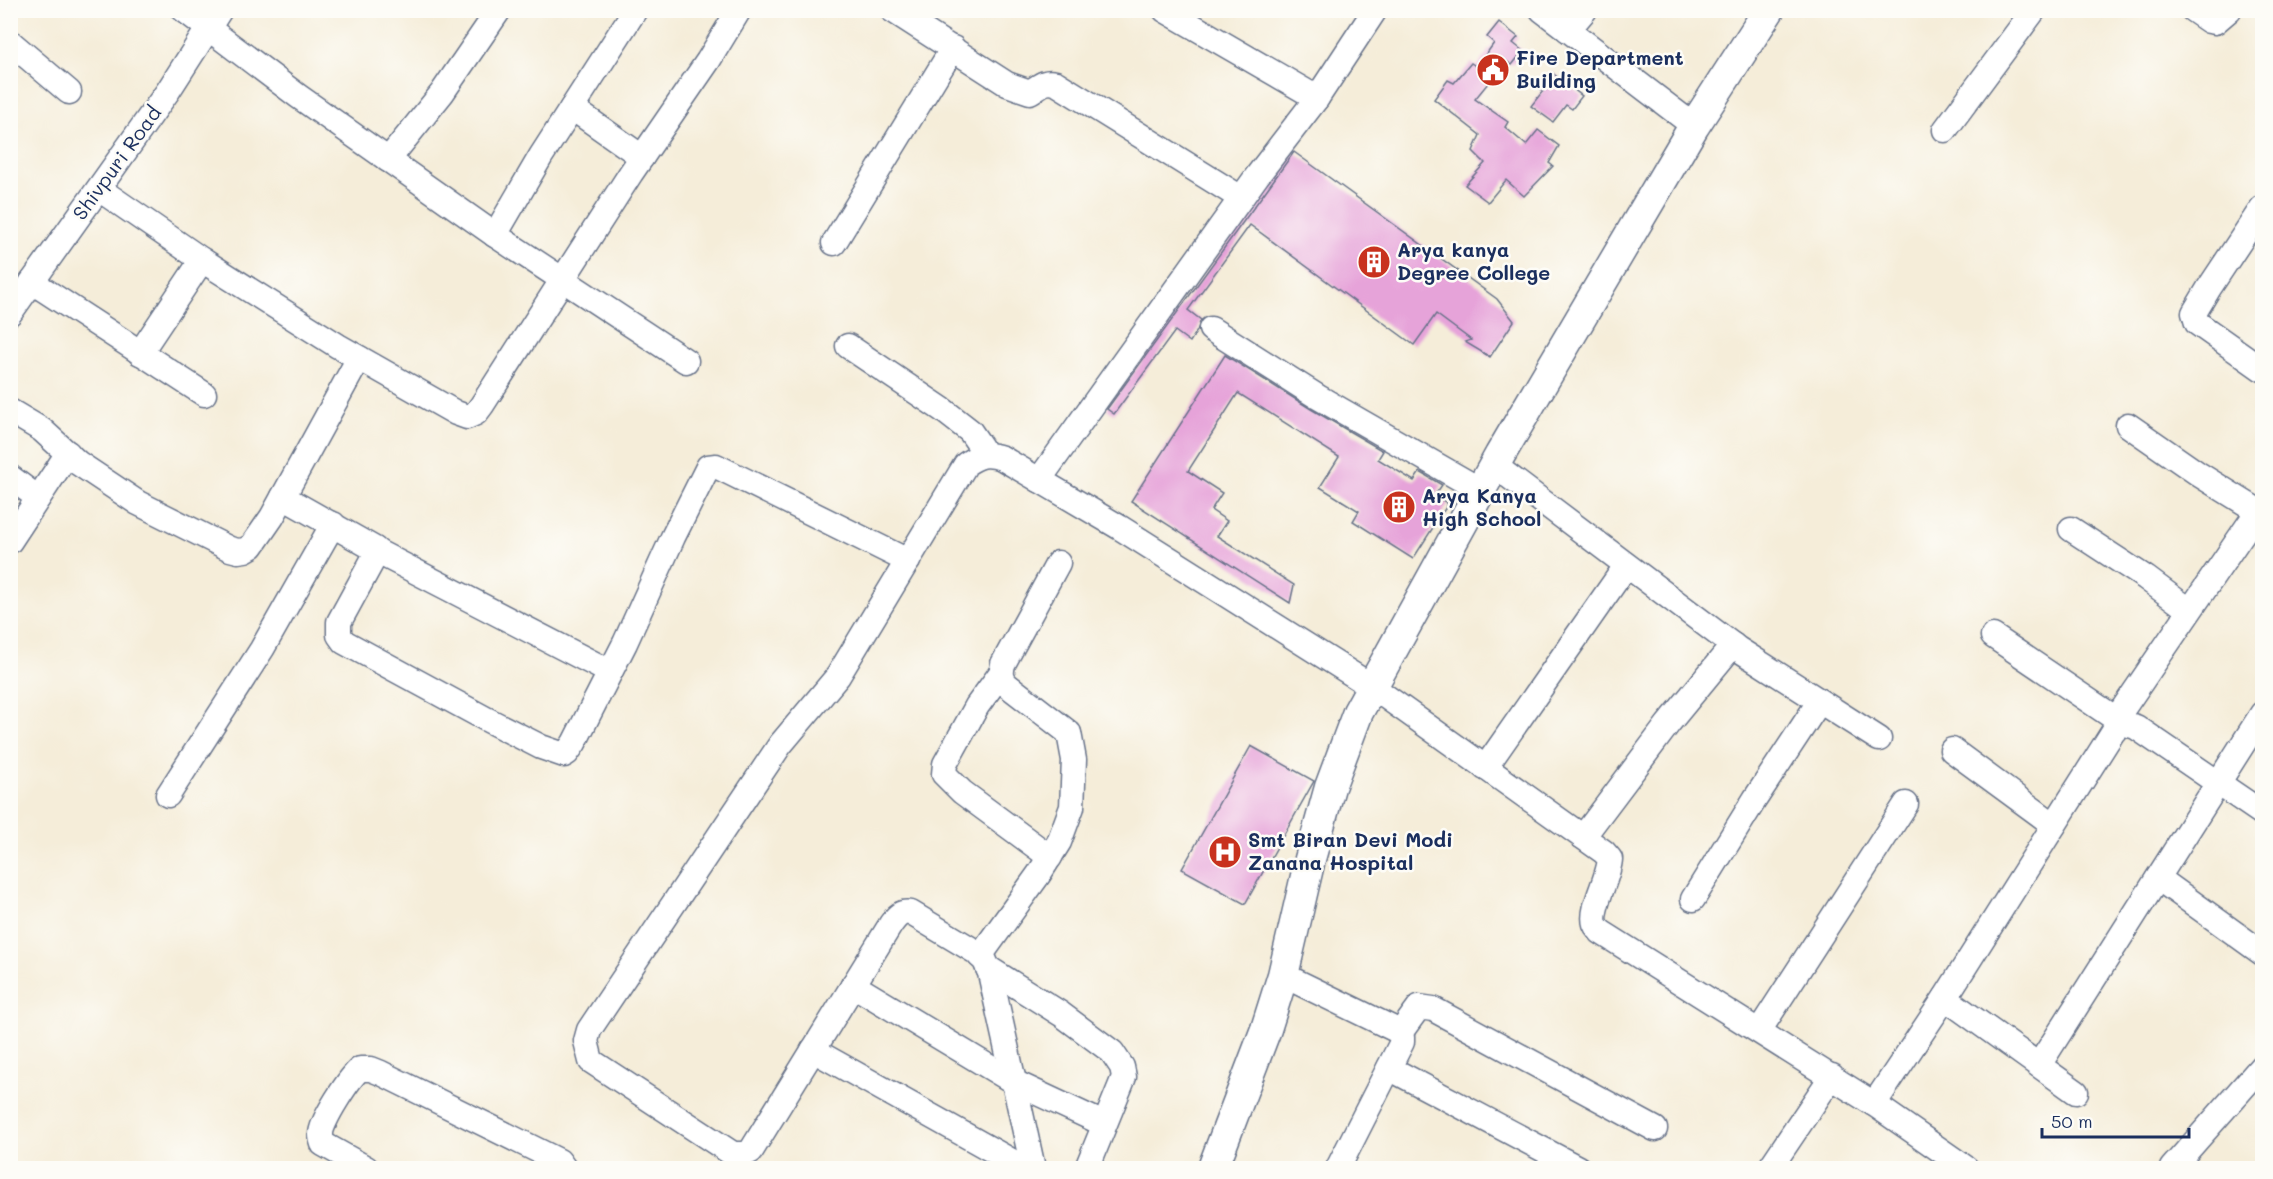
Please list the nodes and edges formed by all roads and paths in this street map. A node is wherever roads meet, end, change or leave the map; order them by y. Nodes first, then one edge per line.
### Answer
1 (184, 10) edge
2 (499, 10) edge
3 (635, 10) edge
4 (739, 10) edge
5 (892, 10) edge
6 (1165, 10) edge
7 (1375, 10) edge
8 (1542, 10) edge
9 (1585, 10) edge
10 (1769, 10) edge
11 (2034, 10) edge
12 (2193, 10) edge
13 (2229, 10) edge
14 (214, 20) edge
15 (1568, 30) junction
16 (10, 42) edge
17 (954, 48) junction
18 (69, 92) dead end
19 (1317, 98) junction
20 (573, 108) junction
21 (1694, 126) junction
22 (1945, 130) dead end
23 (642, 157) junction
24 (388, 160) junction
25 (99, 189) junction
26 (1241, 198) junction
27 (2262, 208) edge
28 (495, 235) junction
29 (834, 243) dead end
30 (202, 260) junction
31 (562, 280) junction
32 (32, 282) junction
33 (10, 313) edge
34 (1210, 329) dead end
35 (849, 346) dead end
36 (140, 353) junction
37 (359, 358) junction
38 (686, 361) dead end
39 (2262, 369) edge
40 (204, 394) dead end
41 (10, 411) edge
42 (2127, 424) dead end
43 (68, 453) junction
44 (983, 455) junction
45 (10, 477) edge
46 (1487, 477) junction
47 (1039, 480) junction
48 (283, 497) junction
49 (38, 498) junction
50 (2261, 505) edge
51 (333, 524) junction
52 (2071, 529) dead end
53 (10, 541) edge
54 (376, 551) junction
55 (908, 561) junction
56 (1058, 563) dead end
57 (1626, 566) junction
58 (2189, 610) junction
59 (1993, 636) dead end
60 (1733, 645) junction
61 (610, 672) junction
62 (1001, 673) junction
63 (1371, 686) junction
64 (1819, 702) junction
65 (2262, 714) edge
66 (2119, 721) junction
67 (1879, 739) dead end
68 (1952, 750) dead end
69 (1485, 768) junction
70 (2218, 783) junction
71 (168, 795) dead end
72 (1906, 804) dead end
73 (2262, 813) edge
74 (2054, 825) junction
75 (1583, 837) junction
76 (1050, 857) junction
77 (2158, 878) junction
78 (1693, 899) dead end
79 (2262, 953) edge
80 (984, 962) junction
81 (1283, 975) junction
82 (853, 985) junction
83 (1945, 998) junction
84 (1759, 1031) junction
85 (1400, 1033) junction
86 (813, 1050) junction
87 (2039, 1065) junction
88 (2262, 1066) edge
89 (1389, 1068) junction
90 (1832, 1077) junction
91 (1014, 1082) junction
92 (2076, 1092) dead end
93 (1874, 1104) junction
94 (1104, 1124) junction
95 (1655, 1129) dead end
96 (733, 1154) junction
97 (366, 1168) edge
98 (564, 1168) edge
99 (757, 1168) edge
100 (1024, 1168) edge
101 (1033, 1168) edge
102 (1087, 1168) edge
103 (1213, 1168) edge
104 (1338, 1168) edge
105 (1578, 1168) edge
106 (1770, 1168) edge
107 (1966, 1168) edge
108 (2172, 1168) edge

1 - 14 street
2 - 24 street
3 - 20 street
4 - 23 street
5 - 17 street
6 - 19 street
7 - 19 street
8 - 15 street
9 - 15 street
10 - 21 main road
11 - 22 street
12 - 13 street
14 - 24 street
14 - 25 street, Shivpuri Road
15 - 21 street
16 - 18 street
17 - 26 street
17 - 29 street
19 - 26 street
20 - 23 street
20 - 28 street
21 - 46 main road
23 - 31 street
24 - 28 street
25 - 30 street
25 - 32 street, Shivpuri Road
26 - 47 street
27 - 39 street
28 - 31 street
30 - 36 street
30 - 37 street
31 - 37 street
31 - 38 street
32 - 33 street, Shivpuri Road
32 - 36 street
34 - 46 street
35 - 44 street
36 - 40 street
37 - 48 street
41 - 43 street
42 - 50 street
43 - 48 street
43 - 49 street
44 - 47 street
44 - 55 street
45 - 49 street
46 - 57 street
46 - 63 main road
47 - 63 street
48 - 51 street
49 - 53 street
50 - 58 street
51 - 54 street
51 - 71 street
52 - 58 street
54 - 61 street
54 - 61 street
55 - 61 street
55 - 96 street
56 - 62 street
57 - 60 street
57 - 69 street
58 - 66 street
59 - 66 street
60 - 64 street
60 - 75 street
62 - 76 street
62 - 76 street
63 - 69 street
63 - 81 main road
64 - 67 street
64 - 78 street
65 - 70 street
66 - 70 street
66 - 74 street
68 - 74 street
69 - 75 street
70 - 73 street
70 - 77 street
72 - 84 street
74 - 83 street
75 - 84 street
76 - 80 street
77 - 79 street
77 - 87 street
80 - 82 street
80 - 91 street
80 - 94 street
81 - 85 street
81 - 103 main road
82 - 86 street
82 - 91 street
83 - 87 street
83 - 93 street
84 - 90 street
85 - 89 street
85 - 95 street
86 - 96 street
86 - 100 street
87 - 92 street
88 - 108 street
89 - 104 street
89 - 105 street
90 - 93 street
90 - 106 street
91 - 94 street
91 - 101 street
93 - 107 street
94 - 102 street
96 - 99 street
97 - 98 street

